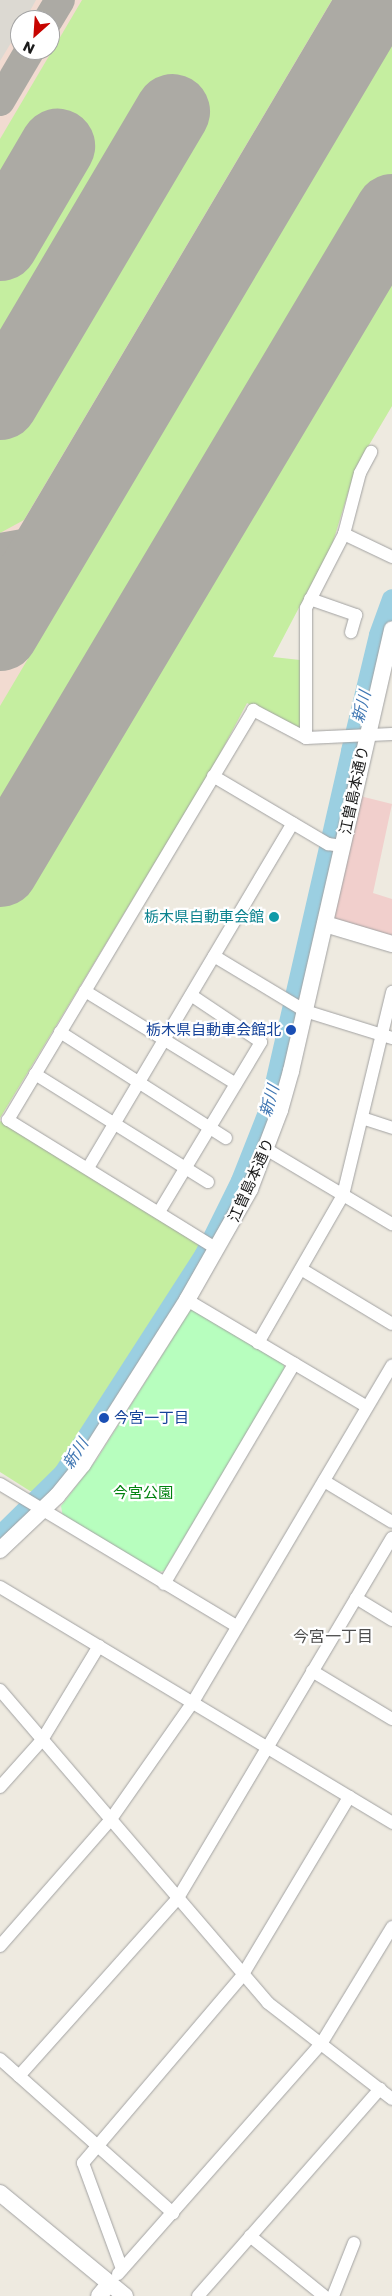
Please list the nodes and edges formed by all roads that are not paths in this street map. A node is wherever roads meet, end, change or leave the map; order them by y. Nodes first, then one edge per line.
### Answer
1 (371, 452) dead end
2 (344, 534) junction
3 (392, 557) edge
4 (310, 599) junction
5 (392, 629) edge
6 (350, 632) dead end
7 (366, 734) junction
8 (392, 734) edge
9 (306, 738) junction
10 (213, 776) junction
11 (293, 823) junction
12 (342, 846) junction
13 (325, 924) junction
14 (392, 944) edge
15 (214, 956) junction
16 (85, 991) junction
17 (392, 992) edge
18 (191, 995) junction
19 (306, 1011) junction
20 (60, 1032) junction
21 (388, 1037) edge
22 (164, 1039) junction
23 (35, 1074) junction
24 (138, 1082) junction
25 (236, 1084) junction
26 (362, 1118) junction
27 (114, 1124) junction
28 (210, 1127) junction
29 (392, 1128) edge
30 (226, 1138) dead end
31 (266, 1148) junction
32 (88, 1168) junction
33 (185, 1168) junction
34 (208, 1182) dead end
35 (343, 1195) junction
36 (159, 1212) junction
37 (392, 1224) edge
38 (218, 1249) junction
39 (301, 1269) junction
40 (187, 1300) junction
41 (392, 1324) edge
42 (258, 1342) junction
43 (294, 1364) junction
44 (392, 1365) edge
45 (367, 1407) junction
46 (324, 1481) junction
47 (0, 1484) edge
48 (42, 1511) junction
49 (392, 1522) edge
50 (392, 1538) edge
51 (0, 1550) edge
52 (164, 1584) junction
53 (0, 1587) edge
54 (356, 1598) junction
55 (392, 1620) edge
56 (236, 1626) junction
57 (98, 1646) junction
58 (312, 1671) junction
59 (0, 1690) edge
60 (193, 1702) junction
61 (392, 1719) edge
62 (42, 1740) junction
63 (266, 1746) junction
64 (0, 1787) edge
65 (349, 1797) junction
66 (111, 1819) junction
67 (392, 1823) edge
68 (178, 1898) junction
69 (392, 1926) edge
70 (3, 1937) edge
71 (242, 1976) junction
72 (321, 2044) junction
73 (0, 2059) edge
74 (19, 2076) junction
75 (380, 2089) junction
76 (392, 2099) edge
77 (96, 2145) junction
78 (0, 2193) edge
79 (173, 2214) junction
80 (250, 2236) junction
81 (354, 2243) dead end
82 (122, 2269) junction
83 (110, 2283) junction
84 (99, 2296) edge
85 (125, 2296) edge
86 (198, 2296) edge
87 (324, 2296) edge
88 (333, 2296) edge

1 - 2 street
2 - 3 street
2 - 4 street
4 - 6 street
4 - 9 street
5 - 7 street, 江曽島本通り
7 - 8 street
7 - 9 street
7 - 12 street, 江曽島本通り
9 - 10 street
10 - 11 street
10 - 16 street
11 - 12 street
11 - 15 street
12 - 13 street, 江曽島本通り
13 - 14 street
13 - 19 street, 江曽島本通り
15 - 18 street
15 - 19 street
16 - 20 street
16 - 22 street
17 - 21 street
18 - 22 street
18 - 25 street
19 - 21 street
19 - 31 street, 江曽島本通り
20 - 23 street
20 - 24 street
21 - 26 street
22 - 24 street
22 - 25 street
23 - 27 street
23 - 32 street
24 - 27 street
24 - 28 street
25 - 28 street
26 - 29 street
26 - 35 street
27 - 32 street
27 - 33 street
28 - 30 street
28 - 33 street
31 - 35 street
31 - 38 street, 江曽島本通り
32 - 36 street
33 - 34 street
33 - 36 street
35 - 37 street
35 - 39 street
36 - 38 street
38 - 40 street, 江曽島本通り
39 - 41 street
39 - 42 street
40 - 42 street
40 - 48 street, 江曽島本通り
42 - 43 street
43 - 45 street
43 - 52 street
44 - 45 street
45 - 46 street
46 - 49 street
46 - 56 street
47 - 48 street
48 - 51 street, 江曽島本通り
48 - 52 street
50 - 54 street
52 - 56 street
53 - 57 street
54 - 55 street
54 - 58 street
56 - 60 street
57 - 60 street
57 - 62 street
58 - 61 street
58 - 63 street
59 - 62 street
60 - 63 street
60 - 66 street
62 - 64 street
62 - 66 street
63 - 65 street
63 - 68 street
65 - 67 street
65 - 71 street
66 - 68 street
66 - 70 street
68 - 71 street
68 - 74 street
69 - 72 street
71 - 72 street
71 - 77 street
72 - 75 street
72 - 79 street
73 - 74 street
74 - 77 street
75 - 76 street
75 - 80 street
77 - 79 street
77 - 82 street
78 - 83 street
79 - 82 street
80 - 86 street
80 - 87 street
81 - 88 street
82 - 83 street
83 - 84 street
83 - 85 street

